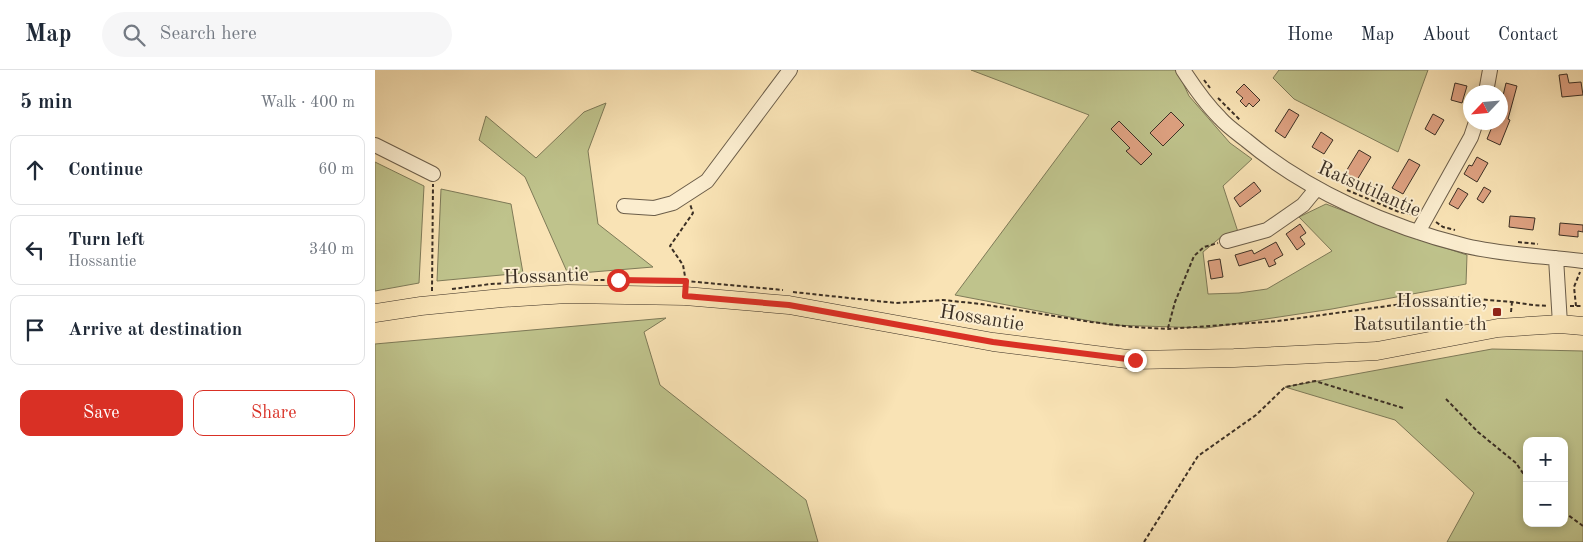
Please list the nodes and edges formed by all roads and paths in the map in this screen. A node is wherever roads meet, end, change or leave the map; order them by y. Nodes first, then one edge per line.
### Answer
1 (790, 70) edge
2 (1183, 70) edge
3 (1490, 70) edge
4 (1201, 75) dead end
5 (1487, 85) edge
6 (1211, 89) dead end
7 (1216, 96) dead end
8 (1241, 121) dead end
9 (1473, 130) edge
10 (375, 145) edge
11 (433, 174) joint
12 (1317, 188) junction
13 (1346, 189) dead end
14 (688, 194) junction
15 (624, 206) dead end
16 (1425, 218) junction
17 (1417, 232) junction
18 (1461, 233) dead end
19 (1227, 241) joint
20 (1515, 242) dead end
21 (1542, 244) dead end
22 (1556, 258) junction
23 (1582, 265) edge
24 (566, 280) dead end
25 (592, 280) dead end
26 (449, 289) dead end
27 (685, 289) junction
28 (432, 291) dead end
29 (1512, 302) junction
30 (1559, 306) junction
31 (1576, 306) junction
32 (1583, 306) edge
33 (1511, 312) dead end
34 (375, 313) edge
35 (1559, 324) junction
36 (1583, 326) edge
37 (1168, 329) junction
38 (1445, 399) dead end
39 (1403, 408) dead end
40 (1523, 473) edge
41 (1568, 515) edge
42 (1583, 526) edge
43 (1144, 542) edge

1 - 14 street
2 - 12 street, Ratsutilantie
3 - 5 street
4 - 6 path
7 - 8 path
9 - 16 street
10 - 11 street
11 - 28 path
12 - 17 street, Ratsutilantie
12 - 19 street
13 - 16 path
14 - 15 street
14 - 27 path
16 - 17 street
16 - 18 path
17 - 22 street, Ratsutilantie
19 - 37 path
20 - 21 path
22 - 23 street, Ratsutilantie
22 - 30 street
23 - 31 path
24 - 26 path
25 - 27 path
27 - 34 main road, Hossantie
27 - 35 main road, Hossantie
27 - 37 path
29 - 30 path
29 - 33 path
29 - 37 path
30 - 31 path
30 - 35 street
31 - 32 path
35 - 36 main road, Hossantie
38 - 40 path
39 - 43 path
41 - 42 path

